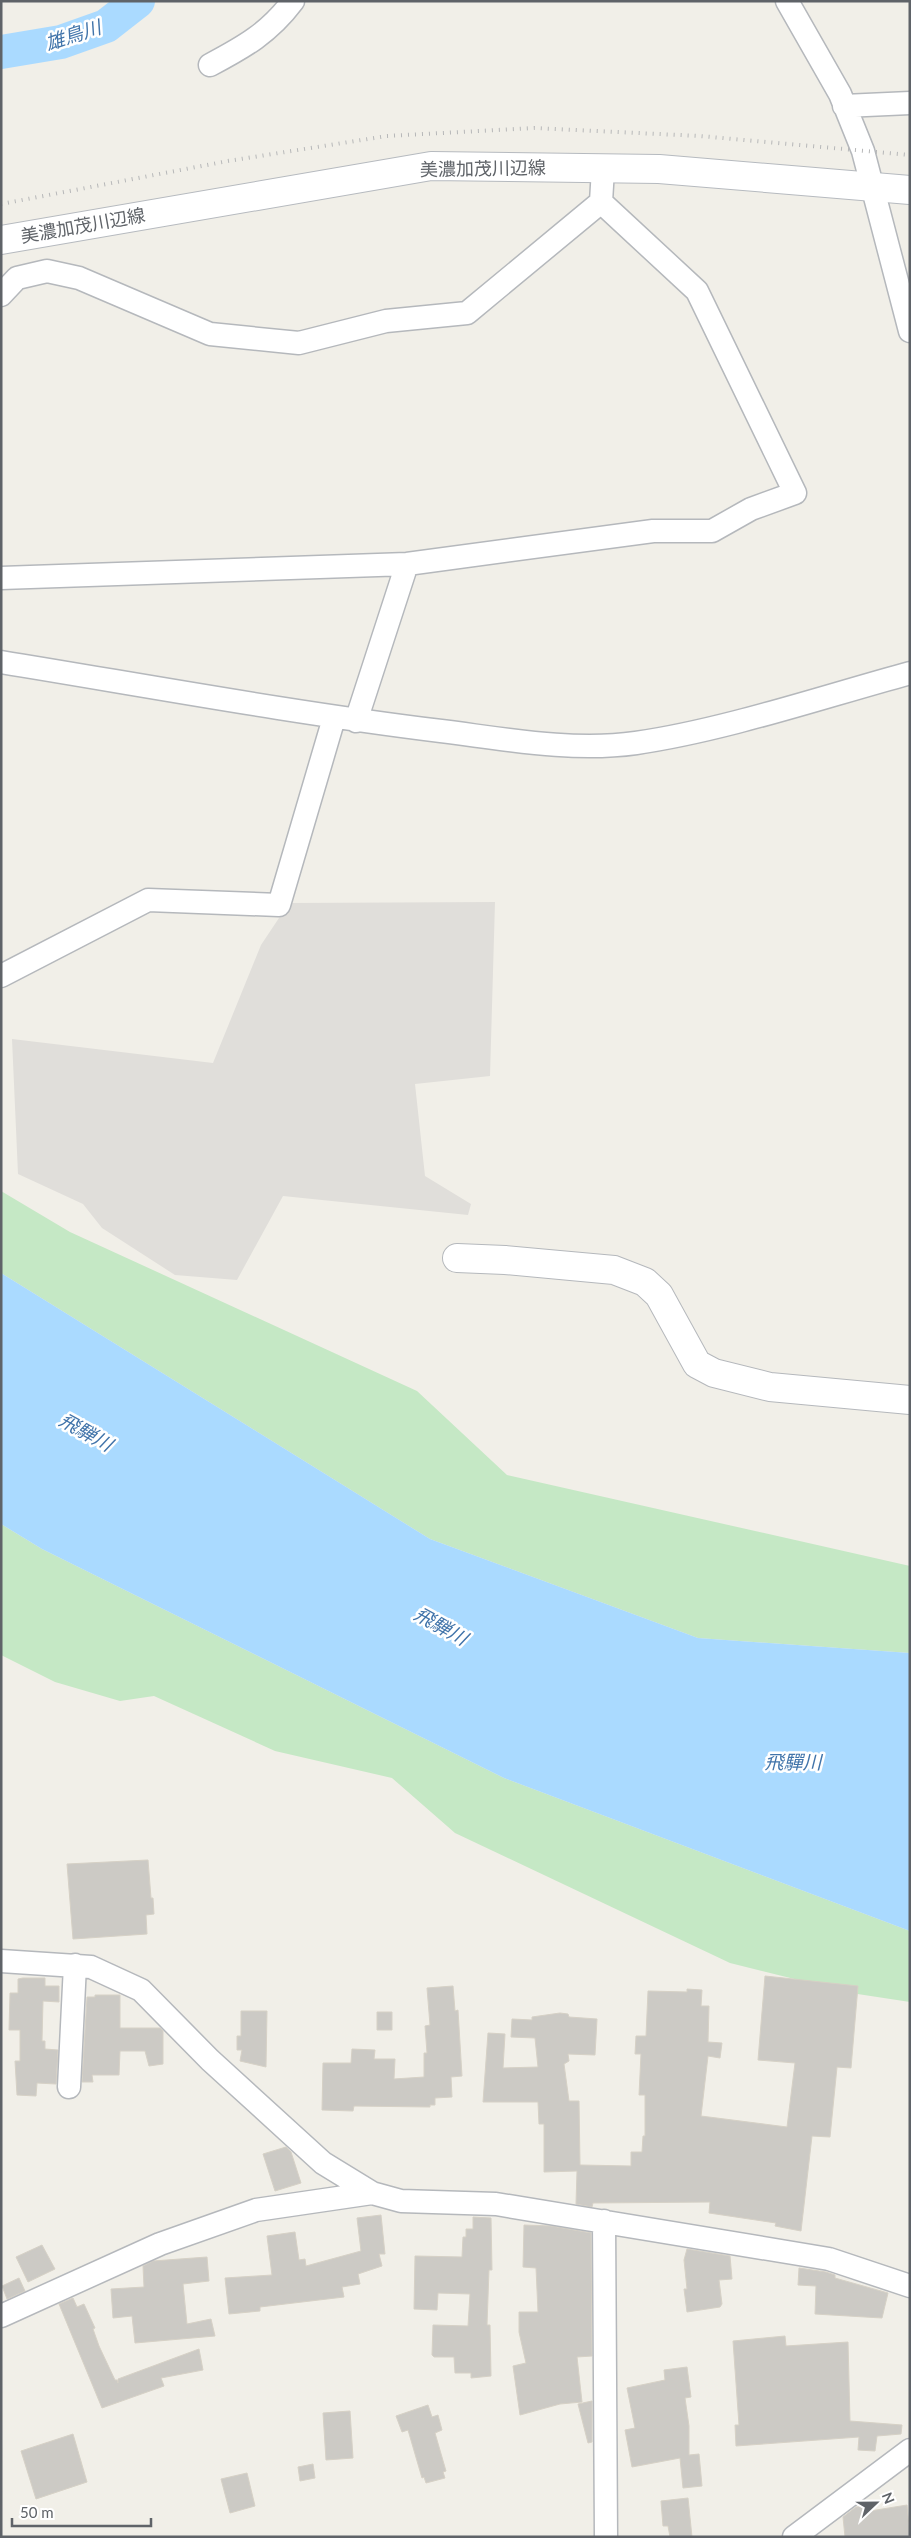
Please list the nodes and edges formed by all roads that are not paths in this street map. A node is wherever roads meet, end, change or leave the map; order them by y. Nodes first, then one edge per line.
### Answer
1 (293, 1) edge
2 (787, 1) edge
3 (210, 65) dead end
4 (910, 103) edge
5 (844, 106) junction
6 (603, 168) junction
7 (873, 186) junction
8 (910, 190) edge
9 (601, 202) junction
10 (1, 240) edge
11 (1, 294) edge
12 (910, 331) edge
13 (407, 564) junction
14 (1, 578) edge
15 (1, 662) edge
16 (910, 672) edge
17 (345, 720) junction
18 (1, 976) edge
19 (457, 1258) dead end
20 (910, 1400) edge
21 (1, 1961) edge
22 (75, 1965) junction
23 (69, 2086) dead end
24 (372, 2193) junction
25 (604, 2221) junction
26 (910, 2286) edge
27 (1, 2316) edge
28 (910, 2450) edge
29 (606, 2537) edge
30 (794, 2537) edge

1 - 3 street
2 - 5 street
4 - 5 street
5 - 7 street
6 - 7 main road, 美濃加茂川辺線
6 - 9 street
6 - 10 main road, 美濃加茂川辺線
7 - 8 main road, 美濃加茂川辺線
7 - 12 street
9 - 11 street
9 - 13 street
13 - 14 street
13 - 17 street
15 - 17 street
16 - 17 street
17 - 18 street
19 - 20 main road
21 - 22 street
22 - 23 street
22 - 24 street
24 - 25 street
24 - 27 street
25 - 26 street
25 - 29 street
28 - 30 street

